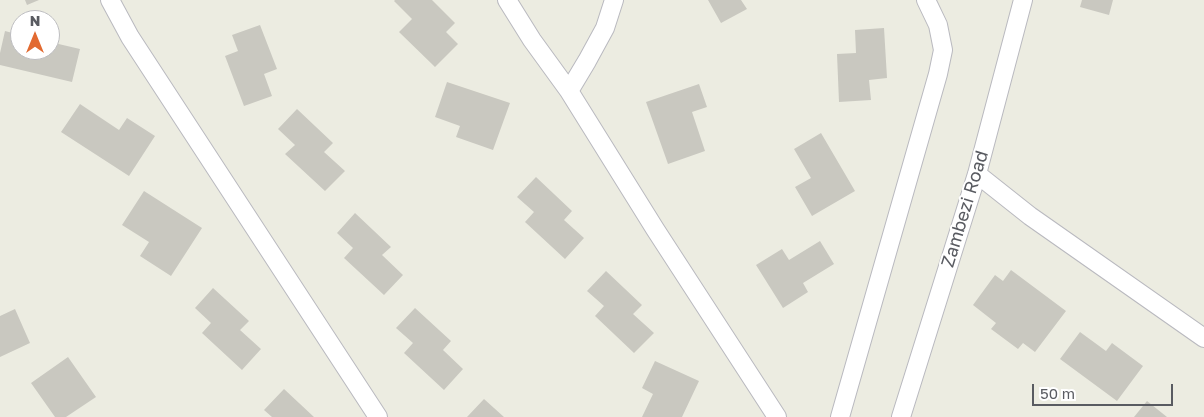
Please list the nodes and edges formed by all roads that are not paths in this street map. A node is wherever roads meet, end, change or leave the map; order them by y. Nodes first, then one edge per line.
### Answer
1 (110, 0) edge
2 (507, 0) edge
3 (614, 0) edge
4 (926, 0) edge
5 (1023, 0) edge
6 (568, 91) junction
7 (977, 174) junction
8 (1204, 338) edge
9 (378, 417) edge
10 (777, 417) edge
11 (840, 417) edge
12 (901, 417) edge

1 - 9 street
2 - 6 street
3 - 6 street
4 - 11 street
5 - 7 street, Zambezi Road
6 - 10 street
7 - 8 street
7 - 12 street, Zambezi Road

